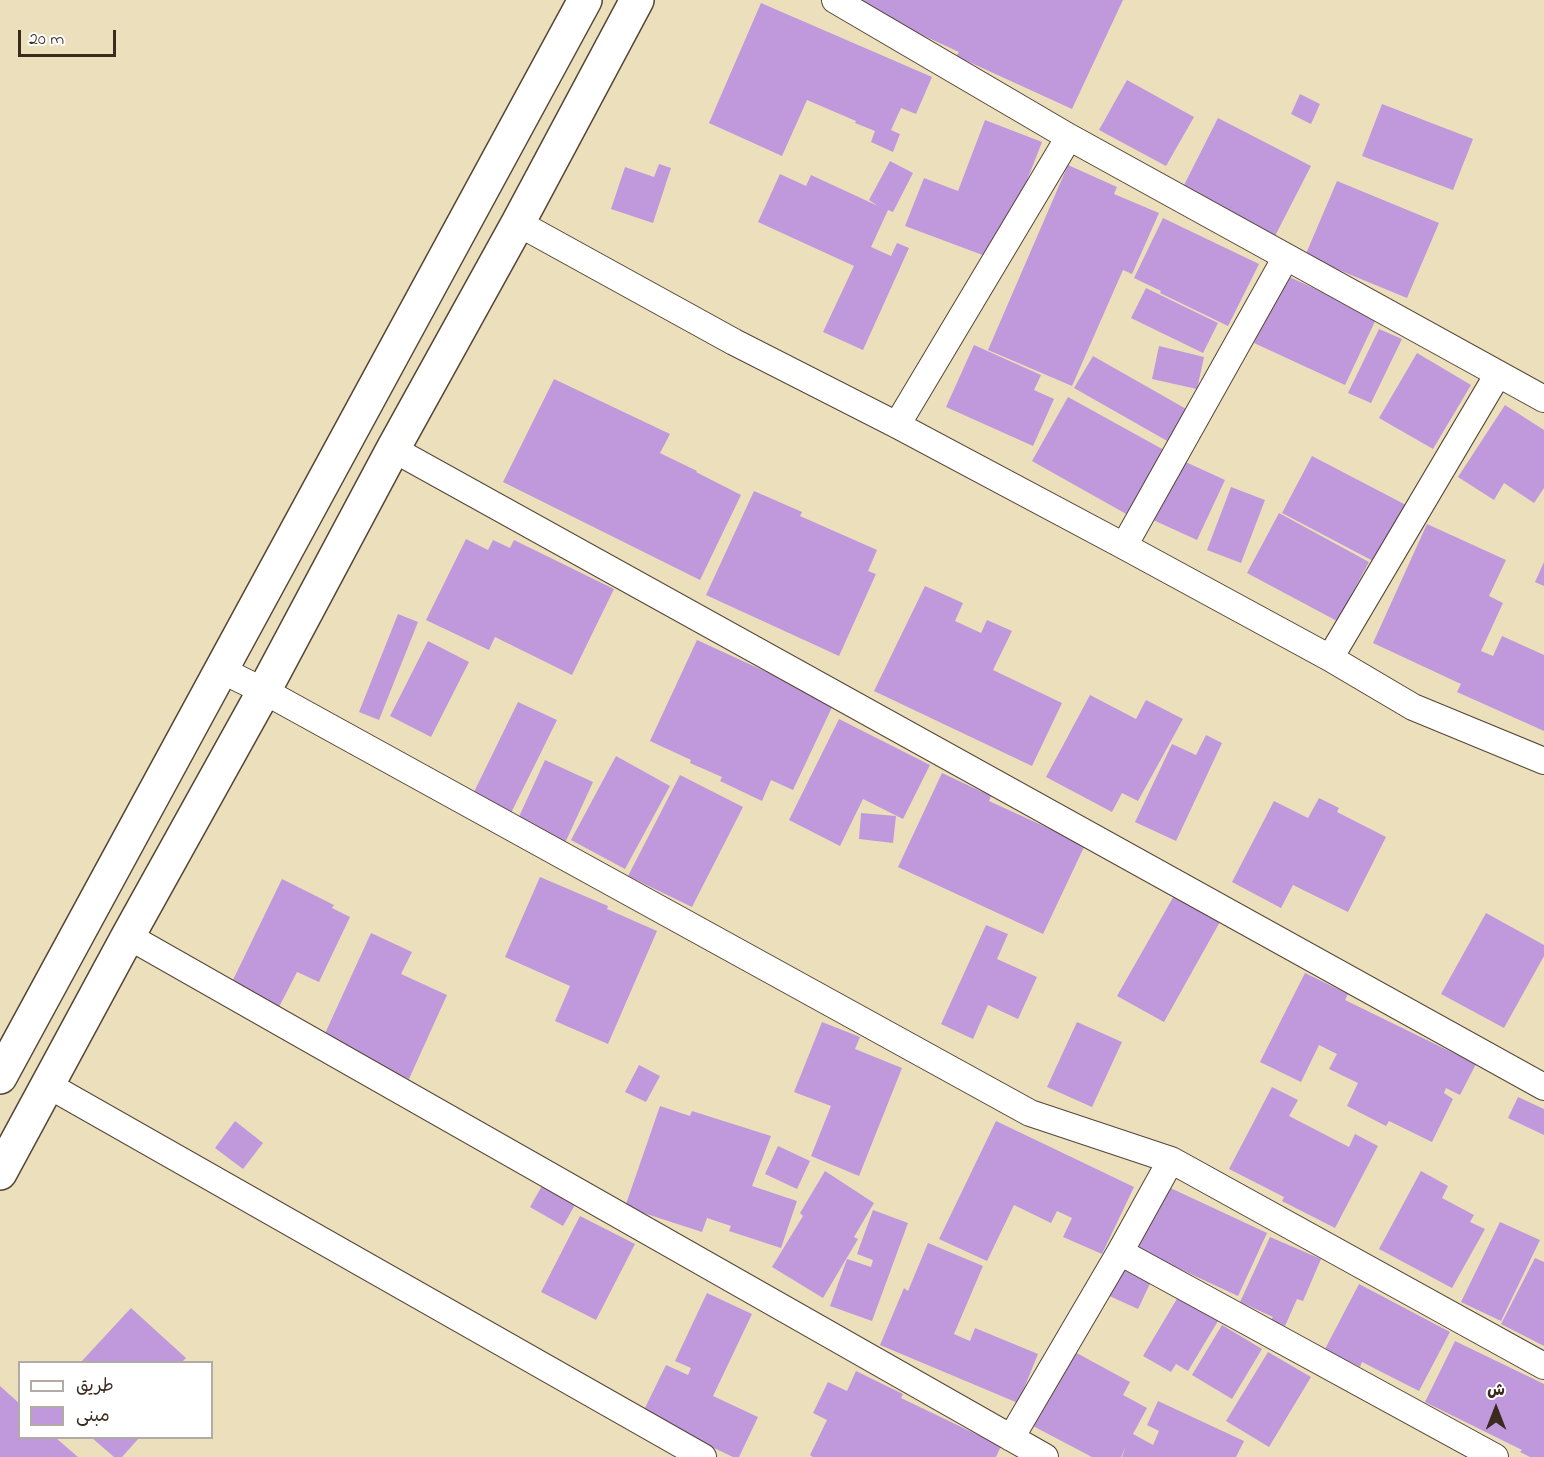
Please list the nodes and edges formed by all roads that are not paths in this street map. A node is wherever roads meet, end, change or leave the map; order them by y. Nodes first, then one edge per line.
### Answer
1 (585, 0) edge
2 (637, 0) edge
3 (835, 0) edge
4 (1069, 137) junction
5 (518, 224) junction
6 (1286, 257) junction
7 (1498, 374) junction
8 (1544, 399) edge
9 (897, 425) junction
10 (393, 449) junction
11 (1124, 546) junction
12 (1330, 658) junction
13 (221, 670) junction
14 (264, 691) junction
15 (1544, 761) edge
16 (128, 936) junction
17 (0, 1077) edge
18 (48, 1085) junction
19 (1544, 1087) edge
20 (1171, 1160) junction
21 (0, 1173) edge
22 (1120, 1252) junction
23 (1544, 1366) edge
24 (1011, 1438) junction
25 (703, 1457) edge
26 (1045, 1457) edge
27 (1495, 1457) edge

1 - 13 highway
2 - 5 highway
3 - 4 street
4 - 6 street
4 - 9 street
5 - 9 street
5 - 10 highway
6 - 7 street
6 - 11 street
7 - 8 street
7 - 12 street
9 - 11 street
10 - 14 highway
10 - 19 street
11 - 12 street
12 - 15 street
13 - 14 street
13 - 17 highway
14 - 16 highway
14 - 20 street
16 - 18 highway
16 - 24 street
18 - 21 highway
18 - 25 street
20 - 22 street
20 - 23 street
22 - 24 street
22 - 27 street
24 - 26 street

